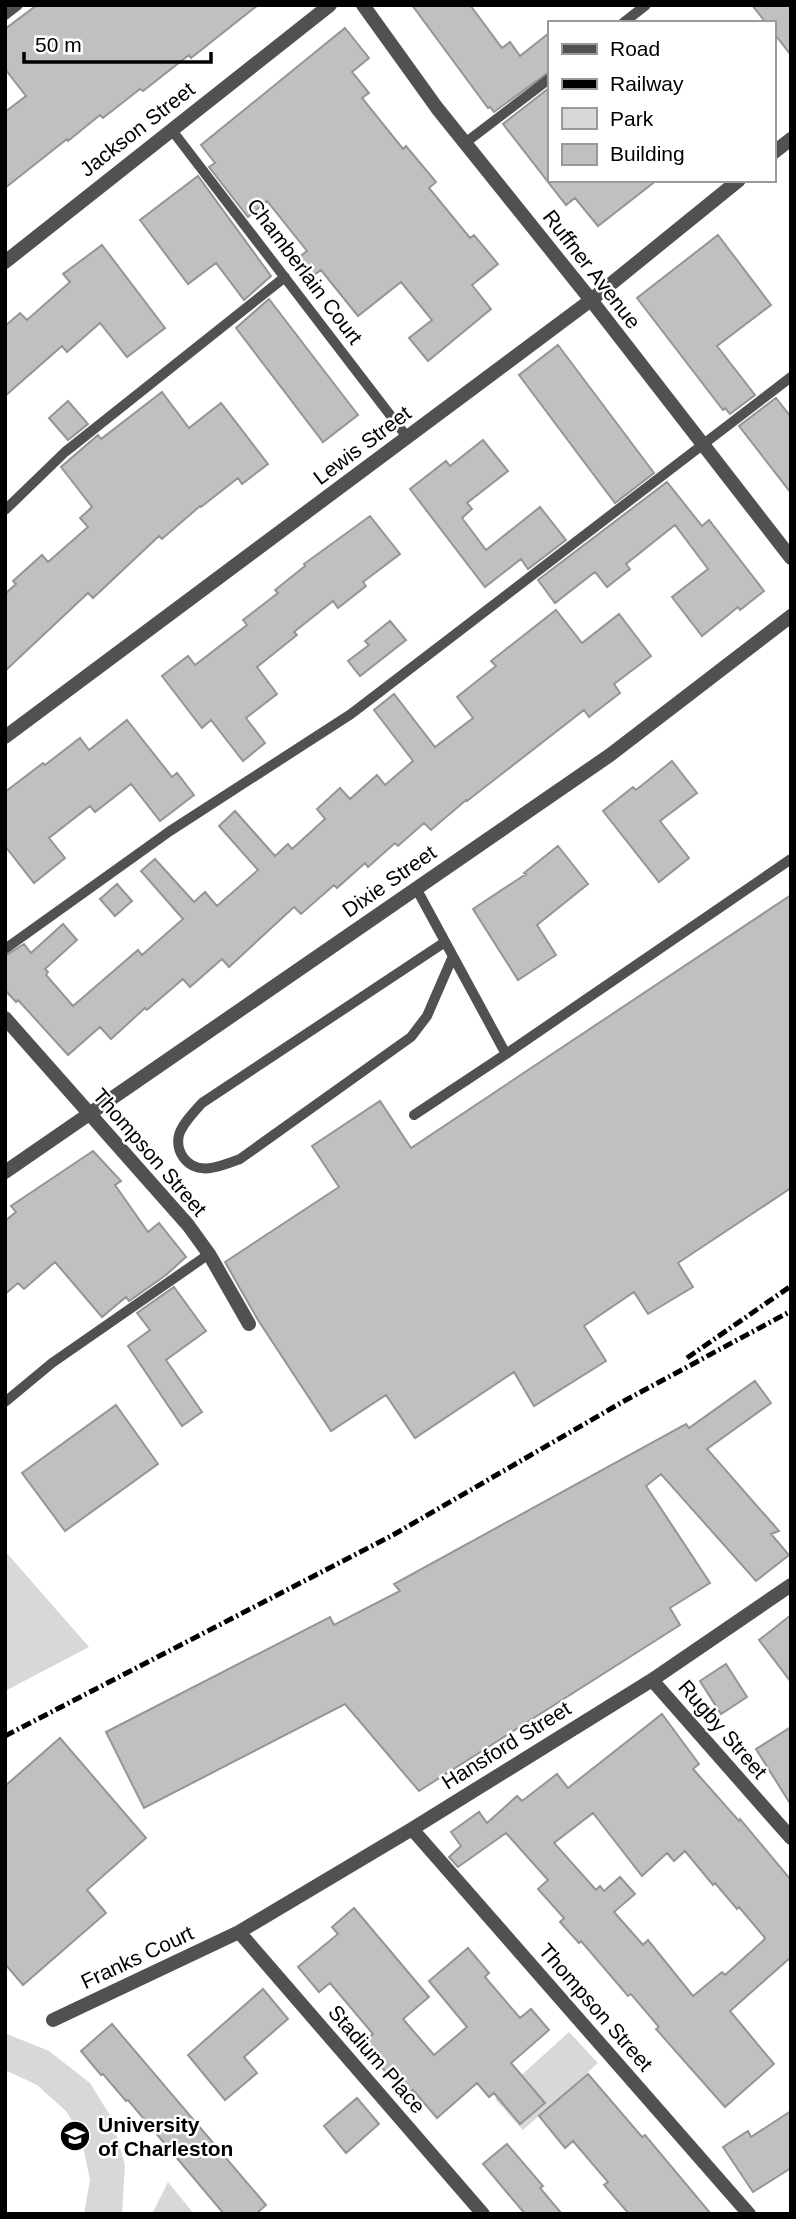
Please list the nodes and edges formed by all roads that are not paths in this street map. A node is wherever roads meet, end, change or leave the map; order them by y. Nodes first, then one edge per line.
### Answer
1 (18, 5) edge
2 (330, 5) edge
3 (363, 5) edge
4 (646, 5) edge
5 (5, 15) edge
6 (626, 21) edge
7 (548, 80) edge
8 (171, 129) junction
9 (791, 139) edge
10 (465, 143) junction
11 (775, 151) edge
12 (737, 182) edge
13 (5, 262) edge
14 (285, 277) junction
15 (591, 300) junction
16 (791, 377) edge
17 (407, 437) junction
18 (703, 445) junction
19 (5, 510) edge
20 (791, 558) edge
21 (791, 616) edge
22 (5, 737) edge
23 (791, 859) edge
24 (416, 888) junction
25 (445, 942) junction
26 (5, 949) edge
27 (453, 957) junction
28 (5, 1018) edge
29 (506, 1054) junction
30 (89, 1114) junction
31 (414, 1115) dead end
32 (5, 1172) edge
33 (209, 1254) junction
34 (250, 1324) dead end
35 (5, 1402) edge
36 (791, 1586) edge
37 (652, 1680) junction
38 (412, 1829) junction
39 (791, 1838) edge
40 (239, 1933) junction
41 (53, 2020) dead end
42 (483, 2214) edge
43 (749, 2214) edge

1 - 5 lane
2 - 8 street, Jackson Street
3 - 10 street, Ruffner Avenue
4 - 6 lane
7 - 10 lane
8 - 13 street, Jackson Street
8 - 14 lane, Chamberlain Court
9 - 11 street
10 - 15 street, Ruffner Avenue
12 - 15 street, Lewis Street
14 - 17 lane, Chamberlain Court
14 - 19 lane
15 - 17 street, Lewis Street
15 - 18 street, Ruffner Avenue
16 - 18 lane
17 - 22 street, Lewis Street
18 - 20 street, Ruffner Avenue
18 - 26 lane
21 - 24 street, Dixie Street
23 - 29 lane
24 - 25 lane
24 - 30 street, Dixie Street
25 - 27 lane
25 - 27 lane
27 - 29 lane
28 - 30 street, Thompson Street
29 - 31 lane
30 - 32 street, Dixie Street
30 - 33 street, Thompson Street
33 - 34 street, Thompson Street
33 - 35 lane
36 - 37 street, Hansford Street
37 - 38 street, Hansford Street
37 - 39 street, Rugby Street
38 - 40 street, Hansford Street
38 - 43 street, Thompson Street
40 - 41 street, Franks Court
40 - 42 street, Stadium Place

